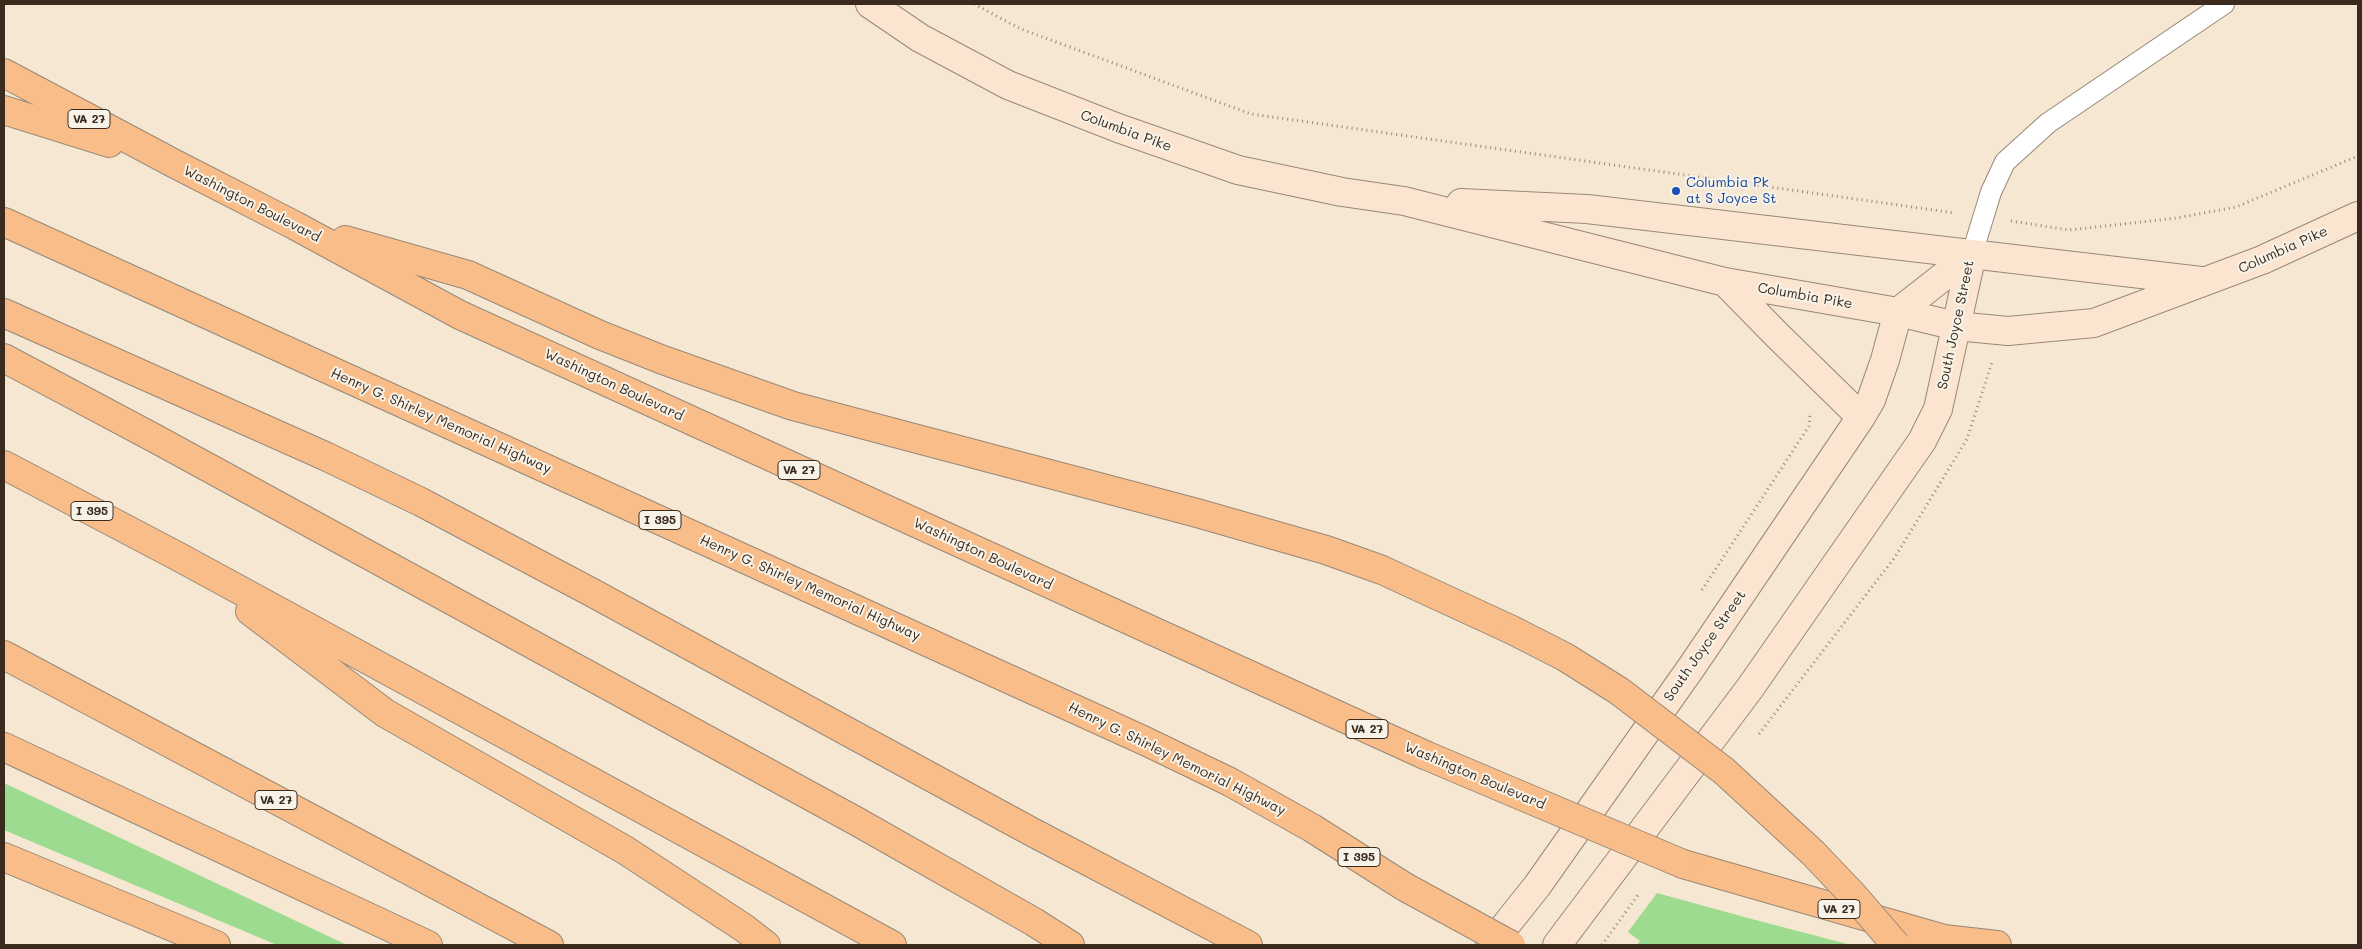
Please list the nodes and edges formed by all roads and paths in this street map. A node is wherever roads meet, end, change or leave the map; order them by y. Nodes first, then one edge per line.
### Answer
1 (870, 4) edge
2 (974, 4) edge
3 (2224, 4) edge
4 (4, 73) edge
5 (4, 110) edge
6 (2358, 156) edge
7 (174, 164) junction
8 (1404, 201) junction
9 (2358, 216) edge
10 (1985, 217) junction
11 (4, 222) edge
12 (294, 225) junction
13 (1972, 254) junction
14 (1725, 282) junction
15 (2206, 282) junction
16 (1898, 312) junction
17 (4, 313) edge
18 (1956, 326) junction
19 (4, 358) edge
20 (1810, 412) dead end
21 (1861, 417) junction
22 (4, 465) edge
23 (179, 557) junction
24 (1699, 594) dead end
25 (4, 656) edge
26 (4, 747) edge
27 (4, 857) edge
28 (1405, 887) junction
29 (78, 888) junction
30 (174, 945) edge
31 (216, 945) edge
32 (428, 945) edge
33 (549, 945) edge
34 (766, 945) edge
35 (892, 945) edge
36 (1070, 945) edge
37 (1248, 945) edge
38 (1484, 945) edge
39 (1490, 945) edge
40 (1511, 945) edge
41 (1557, 945) edge
42 (1896, 945) edge
43 (1997, 945) edge

1 - 8 main road, Columbia Pike
2 - 10 path
3 - 10 lane
4 - 7 highway, Washington Boulevard / VA 27
5 - 7 highway
6 - 10 path
7 - 12 highway, Washington Boulevard / VA 27
8 - 13 main road, Columbia Pike
8 - 14 main road, Columbia Pike
9 - 15 main road, Columbia Pike
10 - 13 lane
11 - 28 highway, Henry G. Shirley Memorial Highway / I 395
12 - 42 highway, bridge
12 - 43 highway, Washington Boulevard / VA 27, bridge
13 - 15 main road, Columbia Pike
13 - 16 main road, South Joyce Street
13 - 18 main road, South Joyce Street
14 - 16 main road, Columbia Pike
14 - 21 main road
15 - 18 main road, Columbia Pike
16 - 18 main road, Columbia Pike
16 - 21 main road, South Joyce Street
17 - 37 highway
18 - 41 main road, South Joyce Street
19 - 36 highway
20 - 24 path
21 - 39 main road, South Joyce Street
22 - 23 highway, I 395
23 - 34 highway
23 - 35 highway, I 395
25 - 33 highway, VA 27
26 - 32 highway
27 - 29 highway
28 - 38 highway, Henry G. Shirley Memorial Highway / I 395, bridge
28 - 40 highway, bridge
29 - 30 highway
29 - 31 highway

